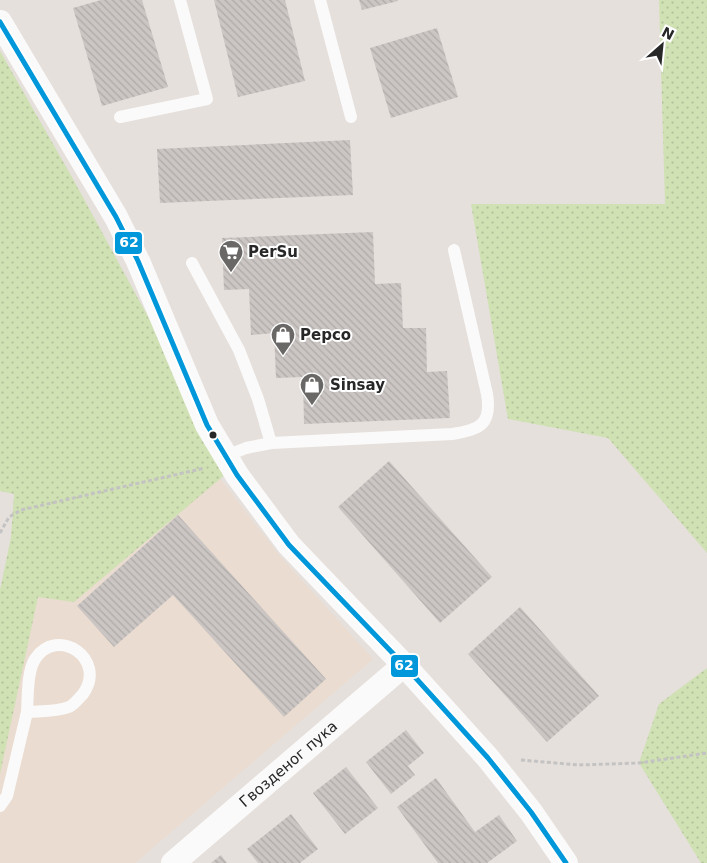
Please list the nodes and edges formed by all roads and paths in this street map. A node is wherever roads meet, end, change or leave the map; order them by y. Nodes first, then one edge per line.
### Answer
1 (180, 0) edge
2 (320, 0) edge
3 (0, 22) edge
4 (120, 117) dead end
5 (351, 117) dead end
6 (454, 250) dead end
7 (192, 263) dead end
8 (271, 443) junction
9 (231, 466) junction
10 (0, 533) edge
11 (404, 665) junction
12 (27, 712) junction
13 (707, 753) edge
14 (488, 758) junction
15 (0, 806) edge
16 (173, 863) edge
17 (566, 863) edge

1 - 4 lane
2 - 5 lane
3 - 9 street
6 - 8 lane
7 - 8 lane
8 - 9 lane
9 - 10 path
9 - 11 street
11 - 14 street
11 - 16 street, Гвозденог пука
12 - 12 lane
12 - 15 lane
13 - 14 path
14 - 17 street

